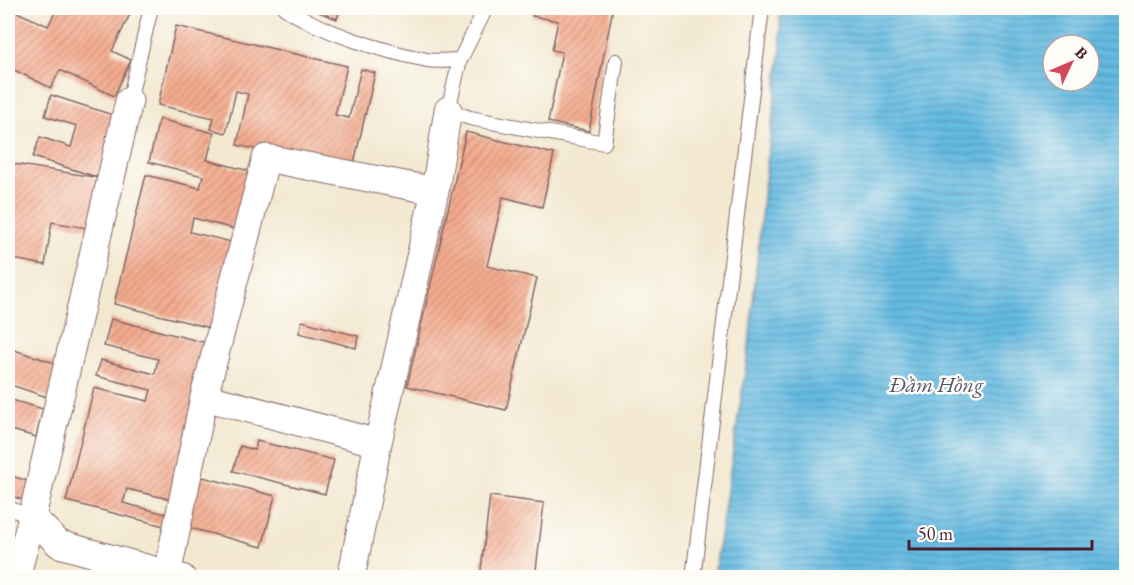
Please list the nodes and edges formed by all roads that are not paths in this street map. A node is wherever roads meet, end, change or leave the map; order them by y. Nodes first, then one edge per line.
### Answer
1 (151, 8) edge
2 (285, 8) edge
3 (486, 8) edge
4 (762, 8) edge
5 (460, 60) junction
6 (616, 61) dead end
7 (129, 101) joint
8 (448, 110) junction
9 (435, 191) junction
10 (204, 397) junction
11 (378, 443) junction
12 (8, 508) edge
13 (33, 517) junction
14 (175, 576) edge
15 (16, 578) edge
16 (351, 578) edge
17 (693, 578) edge

1 - 7 lane
2 - 5 lane
3 - 5 lane
4 - 17 lane
5 - 8 lane
6 - 8 lane
7 - 13 street
8 - 9 street
9 - 10 street
9 - 11 street
10 - 11 street
10 - 14 street
11 - 16 street
12 - 13 lane
13 - 14 street
13 - 15 street

